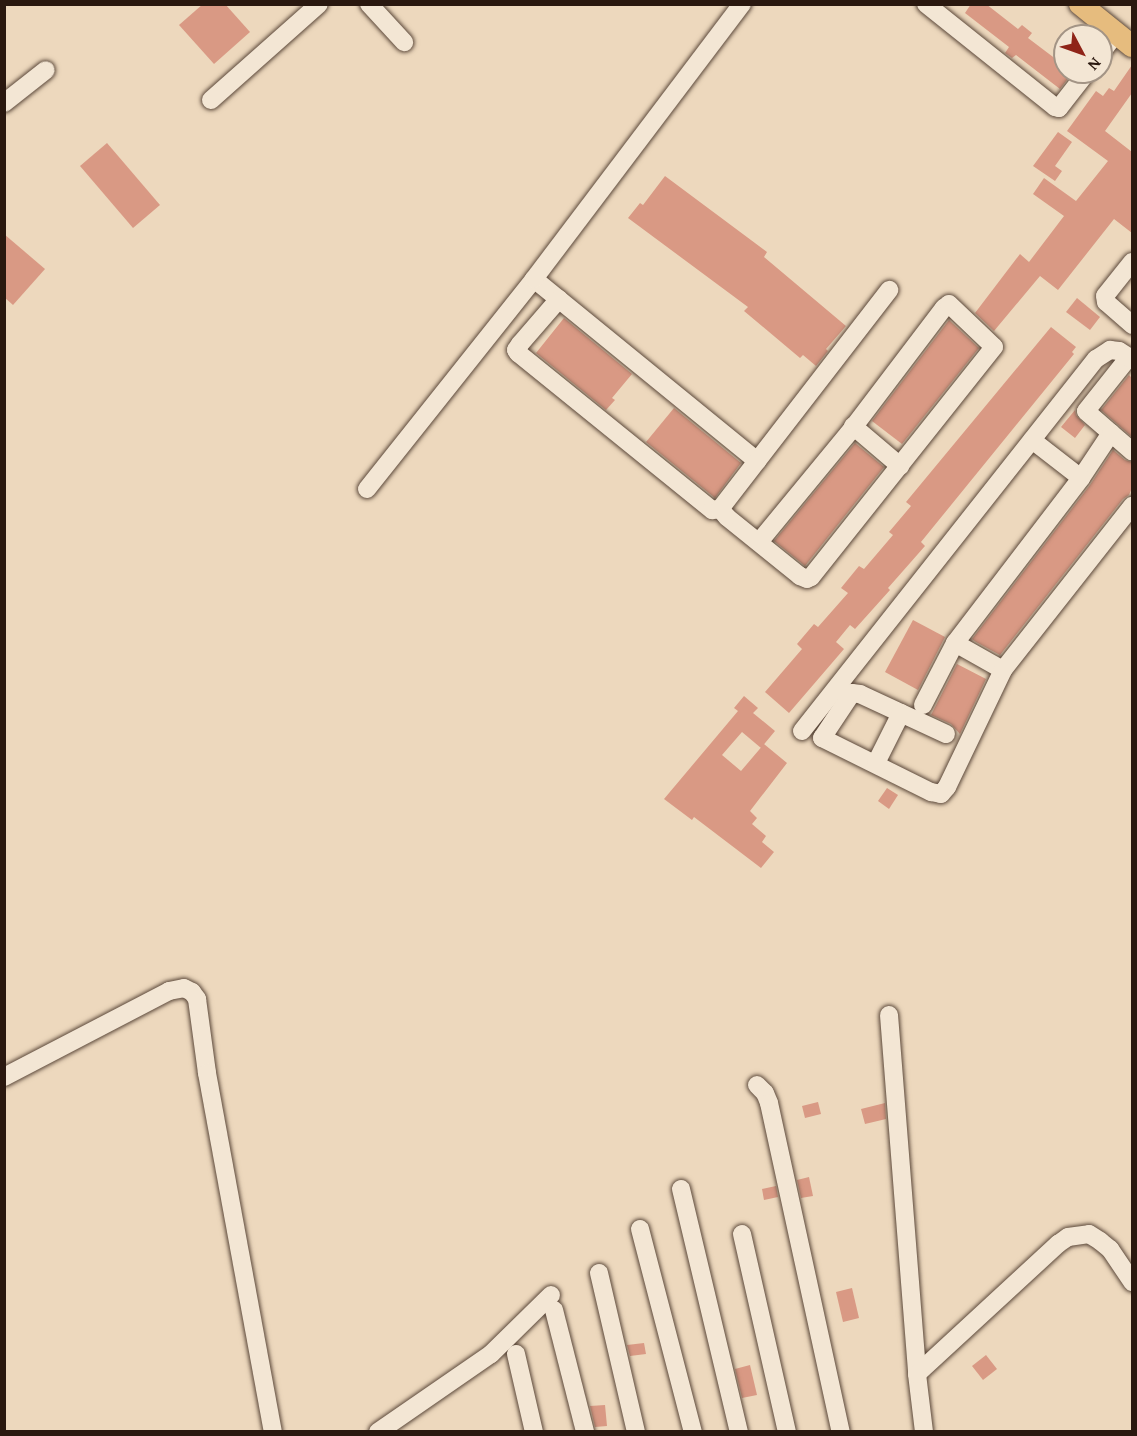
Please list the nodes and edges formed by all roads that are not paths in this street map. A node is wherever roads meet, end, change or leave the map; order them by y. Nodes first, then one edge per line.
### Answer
1 (319, 4) edge
2 (369, 4) edge
3 (742, 4) edge
4 (926, 4) edge
5 (1080, 4) edge
6 (1124, 39) edge
7 (404, 42) dead end
8 (46, 70) dead end
9 (1078, 84) edge
10 (211, 100) dead end
11 (4, 103) edge
12 (1132, 262) edge
13 (534, 279) junction
14 (889, 290) dead end
15 (559, 299) junction
16 (1132, 325) edge
17 (1131, 358) edge
18 (854, 426) junction
19 (1111, 433) junction
20 (1032, 440) junction
21 (1132, 450) edge
22 (757, 461) junction
23 (900, 466) junction
24 (1082, 478) junction
25 (367, 489) dead end
26 (1132, 506) edge
27 (720, 509) junction
28 (759, 542) junction
29 (955, 643) junction
30 (1003, 670) junction
31 (845, 689) junction
32 (923, 705) dead end
33 (901, 713) junction
34 (802, 731) dead end
35 (946, 734) dead end
36 (876, 763) junction
37 (889, 1015) dead end
38 (4, 1077) edge
39 (757, 1085) dead end
40 (681, 1189) dead end
41 (640, 1229) dead end
42 (742, 1234) dead end
43 (598, 1273) dead end
44 (1132, 1282) edge
45 (516, 1353) dead end
46 (917, 1374) junction
47 (273, 1431) edge
48 (378, 1431) edge
49 (534, 1431) edge
50 (585, 1431) edge
51 (636, 1431) edge
52 (693, 1431) edge
53 (739, 1431) edge
54 (787, 1431) edge
55 (840, 1431) edge
56 (924, 1431) edge

1 - 10 street
2 - 7 street
3 - 13 street
4 - 9 street
5 - 6 main road
8 - 11 street
12 - 16 street
13 - 15 street
13 - 25 street
14 - 22 street
15 - 22 street
15 - 27 street
17 - 19 street
17 - 20 street
18 - 23 street
18 - 23 street
18 - 28 street
19 - 21 street
19 - 24 street
20 - 24 street
20 - 31 street
22 - 27 street
23 - 28 street
24 - 29 street
26 - 30 street
27 - 28 street
29 - 30 street
29 - 32 street
30 - 36 street
31 - 33 street
31 - 34 street
31 - 36 street
33 - 35 street
33 - 36 street
37 - 46 street
38 - 47 street
39 - 55 street
40 - 53 street
41 - 52 street
42 - 54 street
43 - 51 street
44 - 46 street
45 - 49 street
46 - 56 street
48 - 50 street

